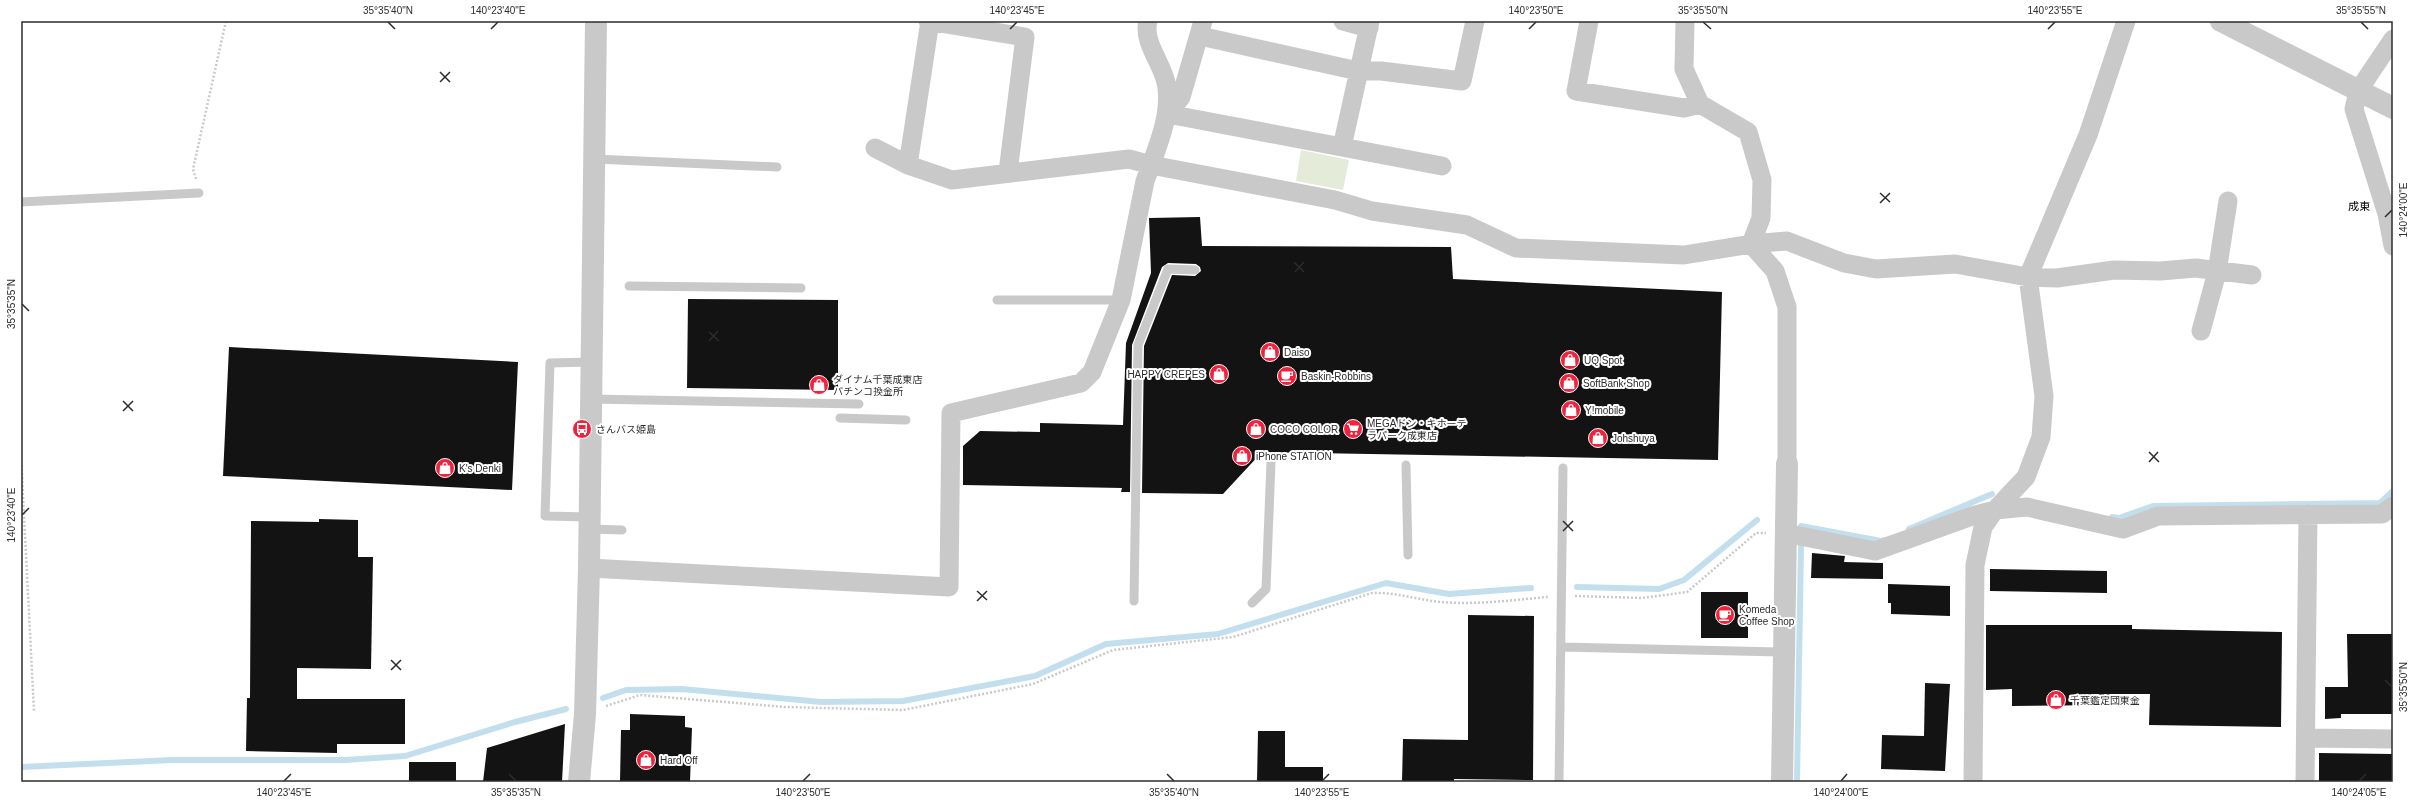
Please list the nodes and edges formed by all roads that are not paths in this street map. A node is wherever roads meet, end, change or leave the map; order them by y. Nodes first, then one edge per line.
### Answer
1 (596, 21) edge
2 (929, 21) edge
3 (1148, 21) edge
4 (1343, 21) edge
5 (1475, 21) edge
6 (1589, 21) edge
7 (1685, 21) edge
8 (2126, 21) edge
9 (2221, 21) edge
10 (1370, 24) edge
11 (1202, 28) edge
12 (2393, 39) edge
13 (1358, 71) junction
14 (2358, 91) junction
15 (1700, 104) junction
16 (2393, 108) edge
17 (1168, 114) junction
18 (1342, 146) junction
19 (875, 148) dead end
20 (594, 159) junction
21 (908, 165) junction
22 (1151, 165) junction
23 (1442, 166) dead end
24 (777, 167) dead end
25 (1008, 172) junction
26 (199, 193) road end
27 (2228, 201) dead end
28 (21, 202) edge
29 (1750, 244) junction
30 (2393, 246) edge
31 (1196, 270) dead end
32 (2217, 272) junction
33 (2252, 275) dead end
34 (2028, 277) junction
35 (629, 286) dead end
36 (801, 288) dead end
37 (997, 300) dead end
38 (1121, 300) junction
39 (2201, 331) dead end
40 (591, 362) junction
41 (591, 399) junction
42 (859, 404) dead end
43 (840, 418) dead end
44 (906, 420) dead end
45 (1271, 462) dead end
46 (1787, 464) joint
47 (1406, 465) dead end
48 (1563, 468) dead end
49 (2393, 506) edge
50 (1995, 510) junction
51 (2308, 514) junction
52 (589, 523) junction
53 (622, 530) dead end
54 (1785, 533) junction
55 (1408, 555) dead end
56 (588, 568) junction
57 (1134, 601) dead end
58 (1252, 603) dead end
59 (1561, 647) junction
60 (1783, 652) junction
61 (2306, 738) junction
62 (2393, 739) edge
63 (579, 782) edge
64 (1559, 782) edge
65 (1782, 782) edge
66 (1973, 782) edge
67 (2305, 782) edge

1 - 20 street
2 - 21 street
2 - 25 street
3 - 17 street
4 - 10 street
5 - 13 street
6 - 15 street
7 - 15 street
8 - 34 street
9 - 14 street
10 - 13 street
11 - 13 street
11 - 17 street
12 - 14 street
13 - 18 street
14 - 16 street
14 - 30 street
15 - 29 street
17 - 18 street
17 - 22 street
18 - 23 street
19 - 21 street
20 - 24 lane
20 - 40 street
21 - 25 street
22 - 25 street
22 - 29 street
22 - 38 street
26 - 28 lane
27 - 32 street
29 - 34 street
29 - 46 street
31 - 57 lane
32 - 33 street
32 - 34 street
32 - 39 street
34 - 50 street
35 - 36 lane
37 - 38 lane
38 - 56 street
40 - 41 street
40 - 52 lane
41 - 42 lane
41 - 52 street
43 - 44 lane
45 - 58 lane
46 - 54 street
47 - 55 lane
48 - 59 lane
49 - 51 street
50 - 51 street
50 - 54 street
50 - 66 street
51 - 61 street
52 - 53 lane
52 - 56 street
54 - 60 street
56 - 63 street
59 - 60 lane
59 - 64 lane
60 - 65 street
61 - 62 street
61 - 67 street

